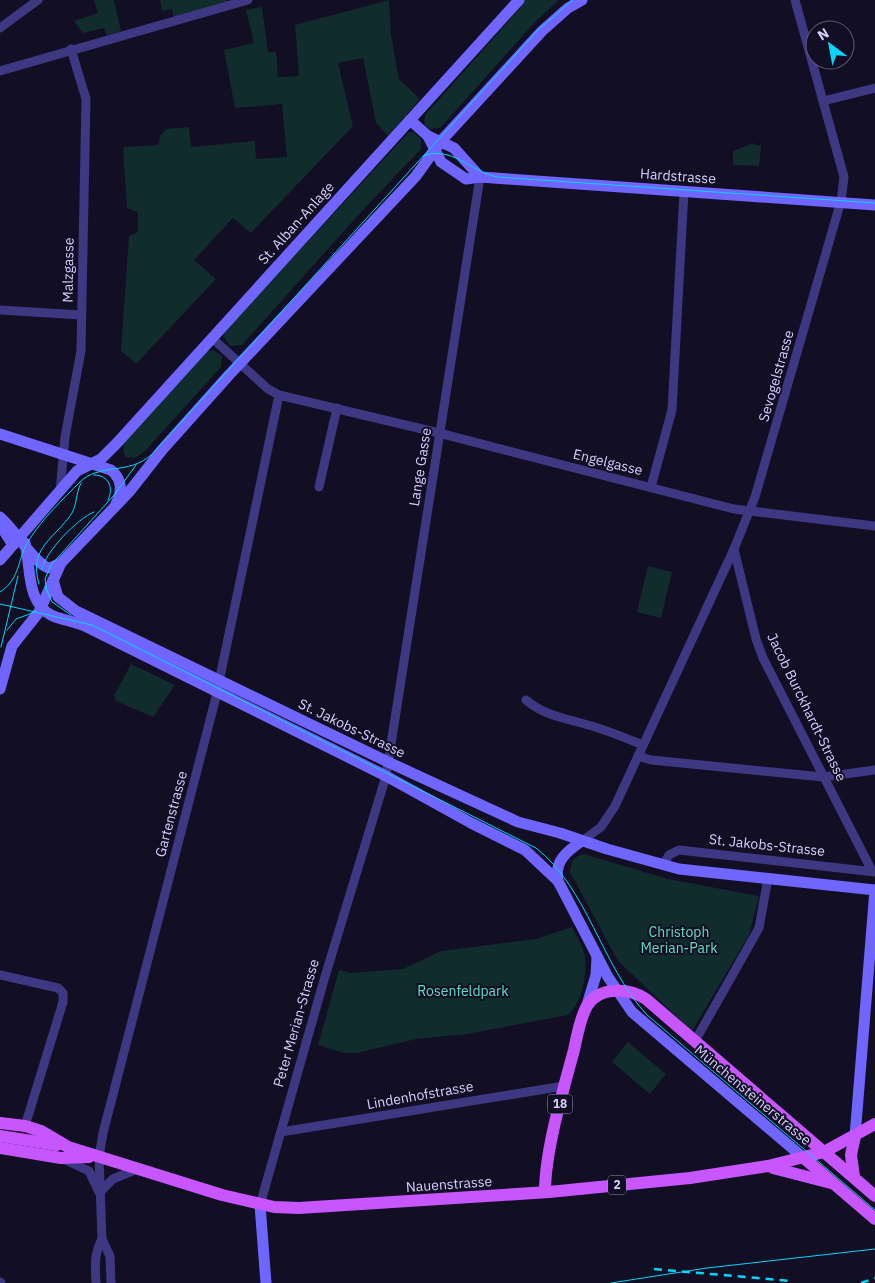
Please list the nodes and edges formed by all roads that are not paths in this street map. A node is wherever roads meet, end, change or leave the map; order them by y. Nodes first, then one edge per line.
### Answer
1 (38, 0) edge
2 (248, 0) edge
3 (519, 0) edge
4 (582, 0) edge
5 (795, 0) edge
6 (570, 3) edge
7 (0, 28) edge
8 (71, 49) junction
9 (0, 71) edge
10 (875, 88) edge
11 (823, 101) junction
12 (410, 120) junction
13 (428, 136) junction
14 (442, 141) junction
15 (434, 151) junction
16 (480, 177) junction
17 (684, 192) junction
18 (841, 203) junction
19 (875, 205) edge
20 (0, 310) edge
21 (81, 315) junction
22 (212, 338) junction
23 (240, 363) junction
24 (279, 396) junction
25 (337, 408) junction
26 (439, 433) junction
27 (0, 434) edge
28 (64, 454) junction
29 (92, 463) junction
30 (319, 487) dead end
31 (651, 487) junction
32 (60, 492) junction
33 (115, 505) junction
34 (749, 512) junction
35 (0, 517) edge
36 (0, 525) edge
37 (875, 526) edge
38 (19, 542) junction
39 (734, 549) junction
40 (0, 560) edge
41 (61, 563) junction
42 (53, 578) junction
43 (41, 607) junction
44 (218, 686) junction
45 (0, 689) edge
46 (526, 700) dead end
47 (643, 745) junction
48 (638, 756) junction
49 (388, 762) junction
50 (875, 770) edge
51 (386, 776) junction
52 (823, 777) junction
53 (582, 841) junction
54 (663, 864) junction
55 (874, 872) edge
56 (768, 878) junction
57 (558, 881) junction
58 (875, 890) edge
59 (597, 956) junction
60 (0, 975) edge
61 (616, 990) junction
62 (587, 1005) junction
63 (695, 1041) junction
64 (564, 1086) junction
65 (0, 1123) edge
66 (875, 1124) edge
67 (25, 1126) junction
68 (281, 1132) junction
69 (0, 1136) edge
70 (856, 1136) junction
71 (0, 1148) edge
72 (824, 1152) junction
73 (64, 1153) junction
74 (99, 1157) junction
75 (805, 1159) junction
76 (768, 1166) junction
77 (137, 1169) junction
78 (854, 1177) junction
79 (844, 1191) junction
80 (544, 1192) junction
81 (101, 1194) junction
82 (875, 1196) edge
83 (260, 1205) junction
84 (875, 1219) edge
85 (102, 1239) junction
86 (96, 1283) edge
87 (111, 1283) edge
88 (266, 1283) edge

1 - 7 street
2 - 8 street
3 - 12 main road, St. Alban-Anlage
4 - 6 main road
5 - 11 street, Sevogelstrasse
6 - 14 main road
8 - 9 street
8 - 21 street, Malzgasse
10 - 11 street
11 - 18 street, Sevogelstrasse
12 - 13 main road, Hardstrasse
12 - 22 main road, St. Alban-Anlage
13 - 14 main road, Hardstrasse
13 - 15 main road, Hardstrasse
14 - 15 main road
14 - 16 main road, Hardstrasse
15 - 16 main road, Hardstrasse
15 - 23 main road
16 - 17 main road, Hardstrasse
16 - 26 street, Lange Gasse
17 - 18 main road, Hardstrasse
17 - 31 street
18 - 19 main road, Hardstrasse
18 - 34 street, Sevogelstrasse
20 - 21 street
21 - 28 street, Malzgasse
22 - 23 street, Engelgasse
22 - 29 main road, St. Alban-Anlage
23 - 24 street, Engelgasse
23 - 33 main road
24 - 25 street, Engelgasse
24 - 44 street, Gartenstrasse
25 - 26 street, Engelgasse
25 - 30 street
26 - 31 street, Engelgasse
26 - 49 street, Lange Gasse
27 - 28 main road
28 - 29 main road
28 - 32 street, Malzgasse
29 - 32 main road, St. Alban-Anlage
29 - 33 main road
31 - 34 street, Engelgasse
32 - 38 main road, St. Alban-Anlage
33 - 41 main road
34 - 37 street, Engelgasse
34 - 39 street, Sevogelstrasse
35 - 38 main road
36 - 38 main road
38 - 40 main road, St. Alban-Anlage
38 - 41 main road
38 - 43 main road
39 - 47 street, Sevogelstrasse
39 - 52 street, Jacob Burckhardt-Strasse
41 - 42 main road
42 - 43 main road
42 - 44 main road, St. Jakobs-Strasse
43 - 44 main road, St. Jakobs-Strasse
43 - 45 main road
44 - 49 main road, St. Jakobs-Strasse
44 - 51 main road, St. Jakobs-Strasse
44 - 74 street, Gartenstrasse
46 - 47 street
47 - 48 street, Sevogelstrasse
48 - 52 street
48 - 53 street, Sevogelstrasse
49 - 51 street, Lange Gasse
49 - 53 main road, St. Jakobs-Strasse
50 - 52 street
51 - 57 main road, St. Jakobs-Strasse
51 - 68 street, Peter Merian-Strasse
52 - 55 street, Jacob Burckhardt-Strasse
53 - 54 main road, St. Jakobs-Strasse
53 - 57 main road
54 - 55 street, St. Jakobs-Strasse
54 - 56 main road, St. Jakobs-Strasse
56 - 58 main road, St. Jakobs-Strasse
56 - 63 street
57 - 59 main road, Münchensteinerstrasse
58 - 70 main road
59 - 61 main road, Münchensteinerstrasse
59 - 62 main road
60 - 67 street
61 - 62 main road
61 - 63 main road, Münchensteinerstrasse
61 - 75 main road, Münchensteinerstrasse
62 - 64 main road, 18
63 - 72 main road, Münchensteinerstrasse
64 - 68 street, Lindenhofstrasse
64 - 80 main road, 18
65 - 67 main road
66 - 70 main road, 2
67 - 73 main road
68 - 83 street, Peter Merian-Strasse
69 - 73 main road
70 - 72 main road, 2
70 - 78 main road
71 - 73 main road, Nauenstrasse / 2
72 - 75 main road, 2
72 - 78 main road, Münchensteinerstrasse
73 - 74 main road, Nauenstrasse / 2
73 - 81 street
74 - 77 main road, Nauenstrasse / 2
74 - 81 street, Gartenstrasse
75 - 76 main road, Nauenstrasse / 2
75 - 79 main road, Münchensteinerstrasse
76 - 79 main road
76 - 80 main road, Nauenstrasse / 2
77 - 81 street
77 - 83 main road, Nauenstrasse / 2
78 - 82 main road, Münchensteinerstrasse
79 - 84 main road, Münchensteinerstrasse
80 - 83 main road, Nauenstrasse / 2
81 - 85 street, Gartenstrasse
83 - 88 main road, Peter Merian-Strasse
85 - 86 street, Gartenstrasse
85 - 87 street, Gartenstrasse

